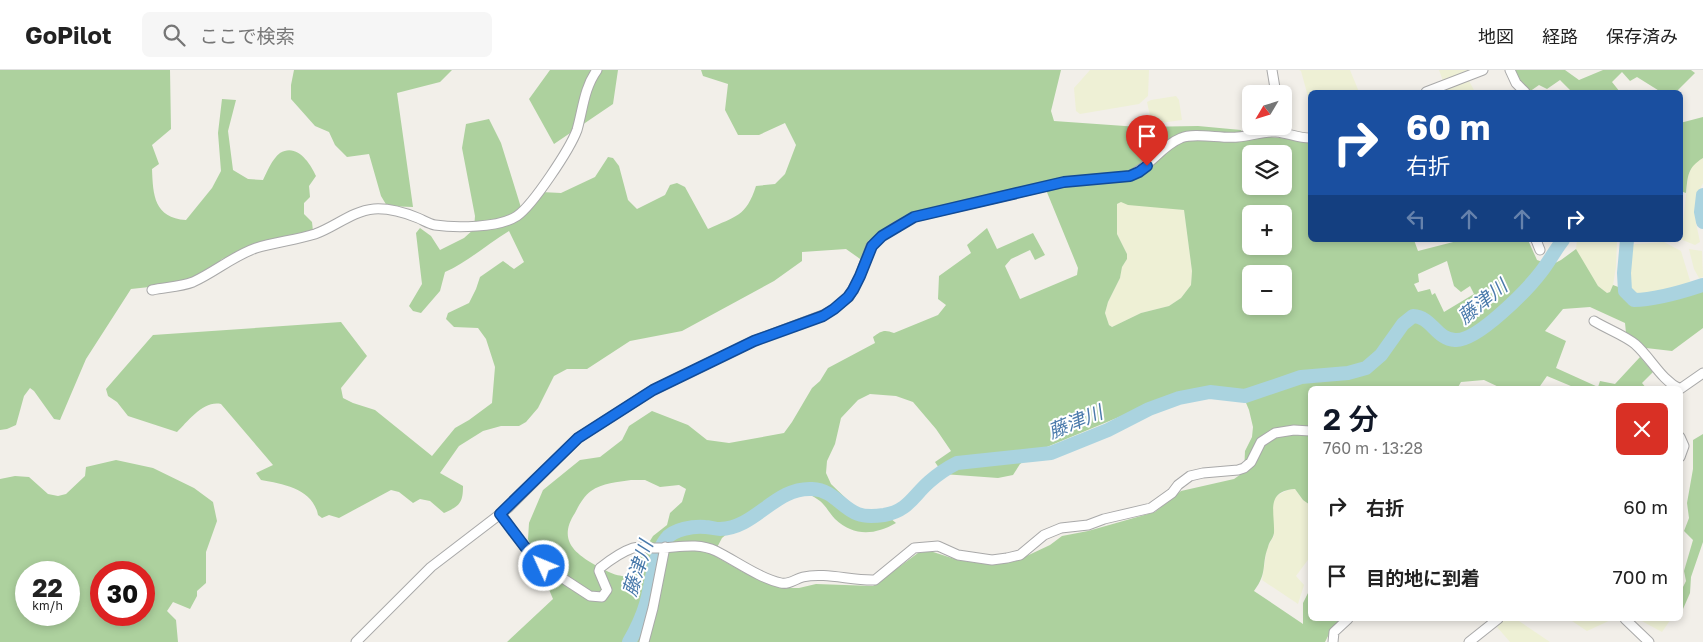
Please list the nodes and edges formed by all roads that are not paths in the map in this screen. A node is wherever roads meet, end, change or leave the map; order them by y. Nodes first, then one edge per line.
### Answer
1 (597, 70) edge
2 (1272, 70) edge
3 (1483, 70) edge
4 (1510, 70) edge
5 (1274, 85) edge
6 (1431, 90) edge
7 (1523, 90) edge
8 (1249, 135) edge
9 (1292, 135) edge
10 (1308, 138) edge
11 (1537, 242) edge
12 (1540, 250) dead end
13 (152, 290) dead end
14 (1594, 321) dead end
15 (1703, 373) edge
16 (1673, 386) edge
17 (1683, 387) edge
18 (1308, 431) edge
19 (500, 514) junction
20 (665, 547) junction
21 (1346, 621) edge
22 (1495, 621) edge
23 (1627, 621) edge
24 (356, 642) edge
25 (644, 642) edge
26 (1332, 642) edge
27 (1469, 642) edge
28 (1649, 642) edge

1 - 13 street
2 - 5 street
3 - 6 street
4 - 7 street
8 - 19 street
9 - 10 street
11 - 12 street
14 - 16 street
15 - 17 street
18 - 20 street
19 - 20 street
19 - 24 street
20 - 25 street
21 - 26 street
22 - 27 street
23 - 28 street

